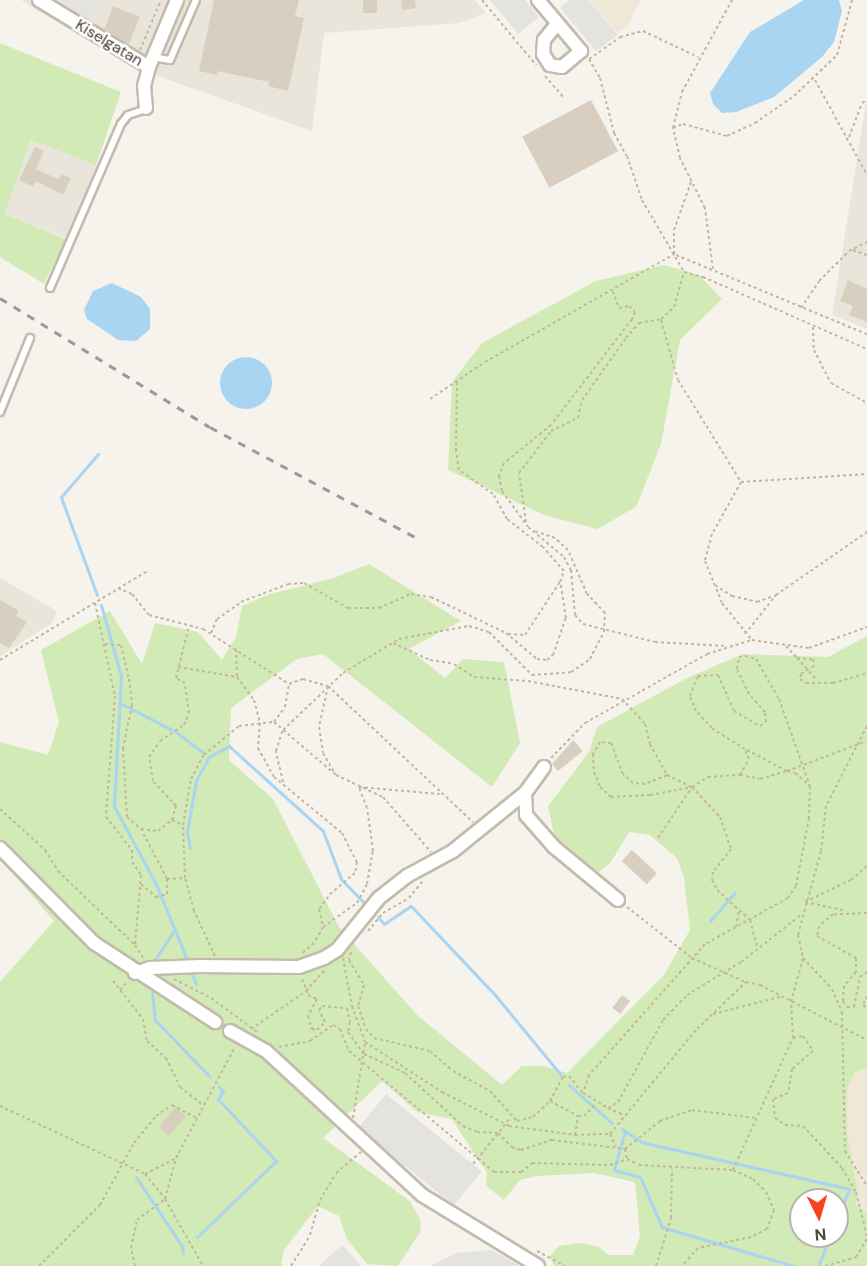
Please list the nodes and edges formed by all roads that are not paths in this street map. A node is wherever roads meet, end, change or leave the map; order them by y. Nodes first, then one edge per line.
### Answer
1 (39, 0) edge
2 (177, 0) edge
3 (196, 0) edge
4 (538, 0) edge
5 (557, 24) junction
6 (151, 62) junction
7 (146, 108) joint
8 (50, 288) dead end
9 (30, 338) dead end
10 (0, 412) edge
11 (544, 767) road end
12 (525, 793) junction
13 (0, 848) edge
14 (618, 900) road end
15 (135, 973) junction
16 (215, 1022) dead end
17 (235, 1034) road end
18 (538, 1266) edge

1 - 6 street, Kiselgatan
2 - 6 street
3 - 6 lane
4 - 5 street
5 - 5 street
6 - 7 street
7 - 8 lane
9 - 10 lane
11 - 12 street
12 - 14 street
12 - 15 street
13 - 15 street
15 - 16 street
17 - 18 street

